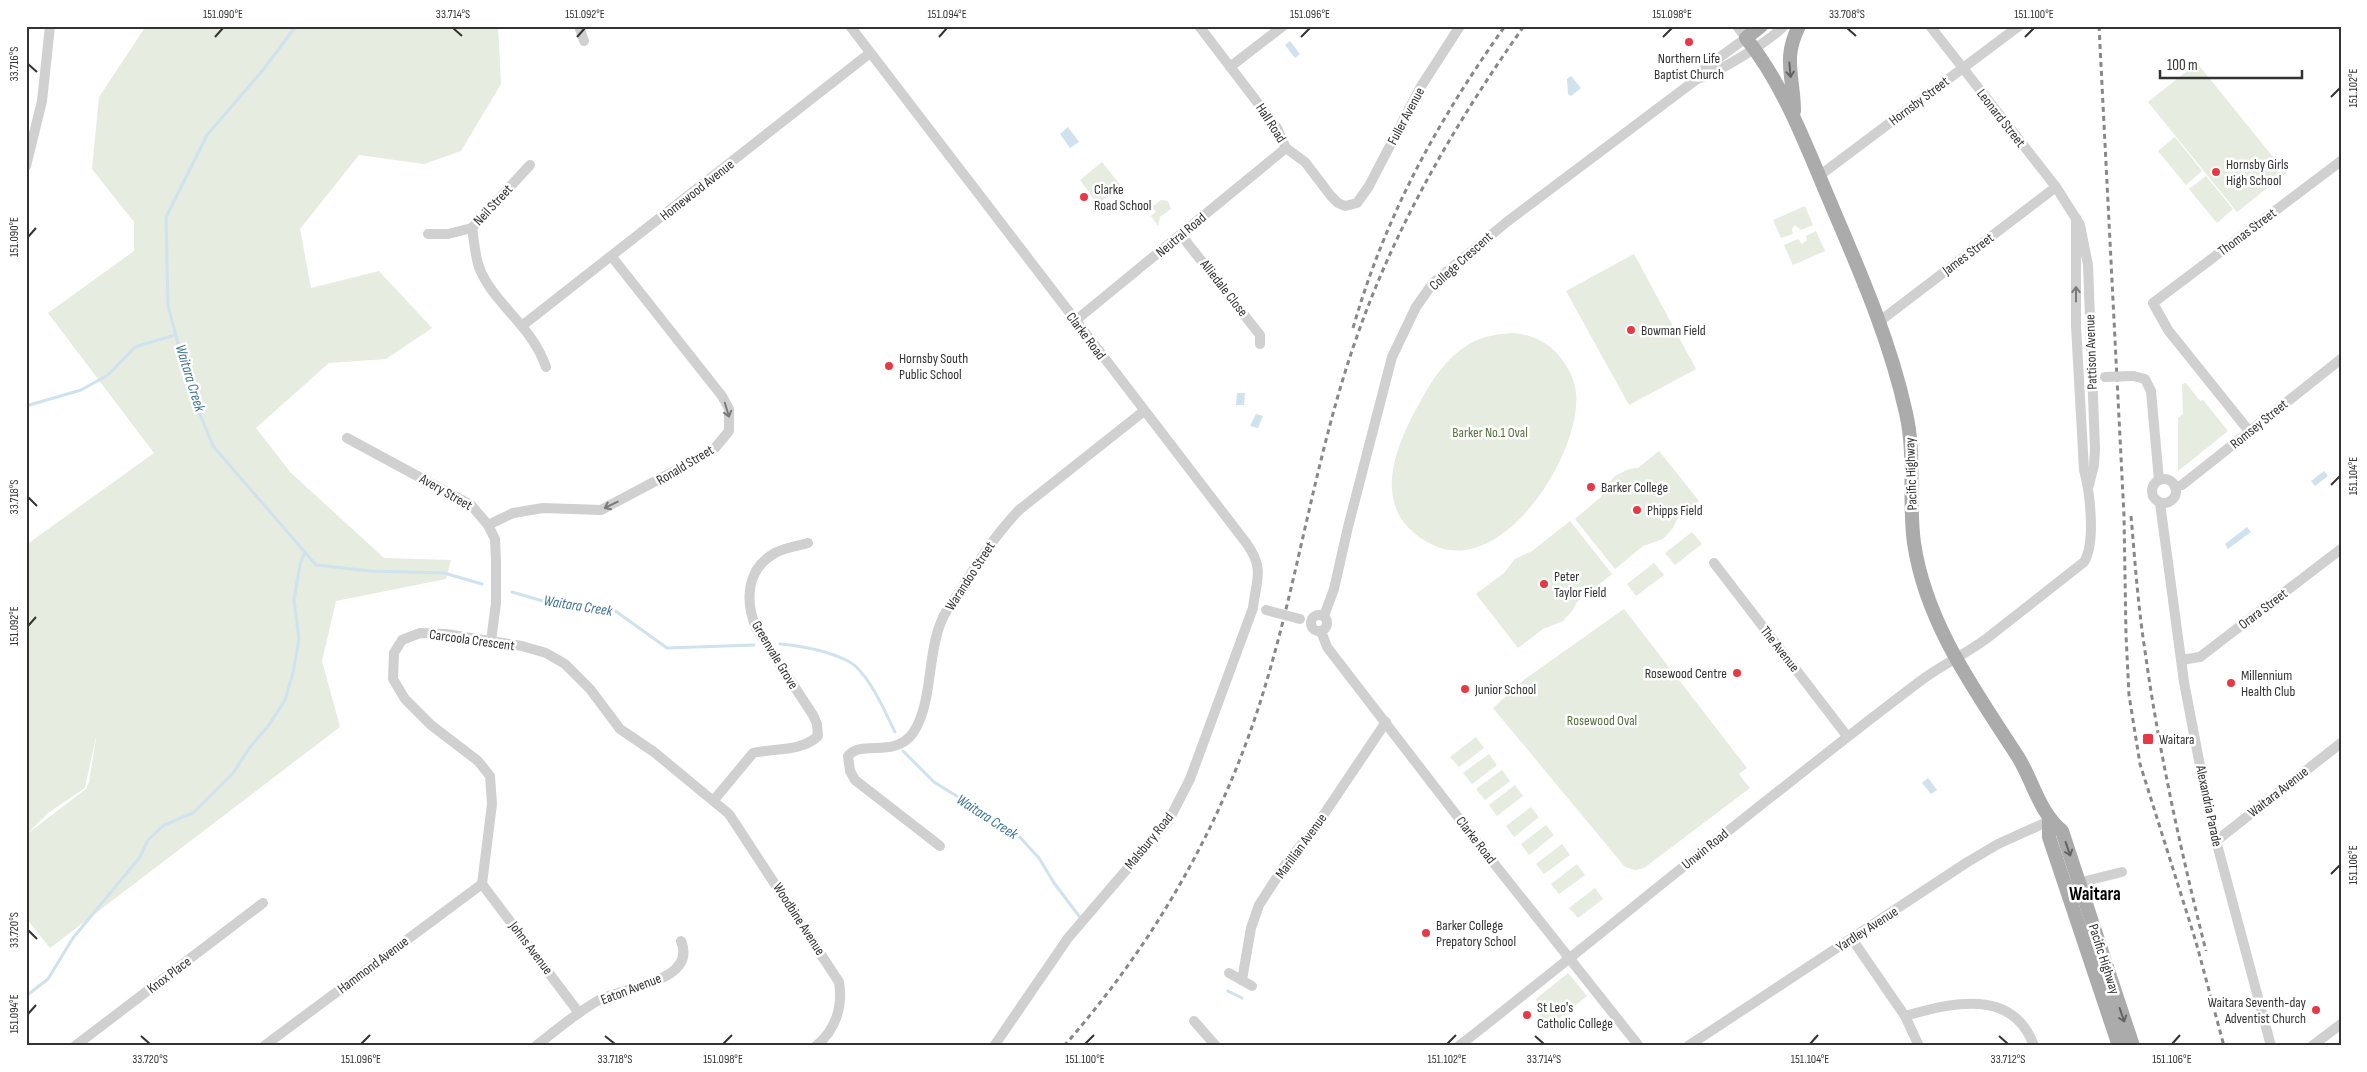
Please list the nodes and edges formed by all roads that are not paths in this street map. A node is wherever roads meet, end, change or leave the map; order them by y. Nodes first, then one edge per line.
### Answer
1 (50, 26) edge
2 (580, 26) edge
3 (850, 26) edge
4 (1199, 26) edge
5 (1283, 26) edge
6 (1460, 26) edge
7 (1737, 26) edge
8 (1760, 26) edge
9 (1784, 26) edge
10 (1799, 26) edge
11 (1930, 26) edge
12 (2019, 26) edge
13 (584, 41) dead end
14 (1750, 42) junction
15 (870, 53) junction
16 (1230, 67) junction
17 (1962, 68) junction
18 (1794, 116) junction
19 (1286, 148) junction
20 (2341, 161) edge
21 (530, 165) dead end
22 (26, 166) edge
23 (1819, 176) junction
24 (2056, 186) junction
25 (1352, 206) joint
26 (2074, 214) junction
27 (472, 228) junction
28 (428, 234) dead end
29 (1181, 235) junction
30 (612, 257) junction
31 (1880, 321) junction
32 (1075, 322) junction
33 (523, 325) junction
34 (1260, 344) dead end
35 (2341, 359) edge
36 (546, 367) dead end
37 (2092, 378) junction
38 (1144, 411) junction
39 (2249, 431) junction
40 (347, 438) dead end
41 (2158, 480) junction
42 (2088, 486) junction
43 (2176, 487) junction
44 (2160, 503) junction
45 (488, 525) junction
46 (808, 543) dead end
47 (2341, 549) edge
48 (1714, 563) dead end
49 (1253, 608) junction
50 (1324, 616) junction
51 (1311, 621) junction
52 (1321, 630) junction
53 (491, 641) junction
54 (1955, 658) junction
55 (2181, 660) junction
56 (1386, 722) junction
57 (1847, 736) junction
58 (2341, 743) edge
59 (714, 800) junction
60 (2049, 820) junction
61 (2216, 841) junction
62 (940, 846) dead end
63 (2122, 872) dead end
64 (482, 884) junction
65 (2072, 885) junction
66 (263, 903) dead end
67 (1852, 939) junction
68 (681, 940) dead end
69 (1570, 958) junction
70 (1228, 972) dead end
71 (1242, 980) junction
72 (1252, 986) dead end
73 (580, 1013) junction
74 (1904, 1016) junction
75 (1194, 1021) dead end
76 (2341, 1024) edge
77 (1209, 1043) edge
78 (1918, 1044) dead end
79 (75, 1046) edge
80 (264, 1046) edge
81 (536, 1046) edge
82 (816, 1046) edge
83 (994, 1046) edge
84 (1459, 1046) edge
85 (1639, 1046) edge
86 (1688, 1046) edge
87 (2034, 1046) edge
88 (2119, 1046) edge
89 (2133, 1046) edge
90 (2271, 1046) edge
91 (2312, 1046) edge

1 - 22 street
2 - 13 street
3 - 15 street, Clarke Road
4 - 16 street, Hall Road
5 - 16 street
6 - 25 street, Fuller Avenue
7 - 14 street
8 - 14 main road
9 - 14 street
10 -> 18 main road, Pacific Highway
11 - 17 street, Leonard Street
12 - 17 street, Hornsby Street
14 - 18 main road, Pacific Highway
14 - 50 street, College Crescent
15 - 30 street, Homewood Avenue
15 - 32 street, Clarke Road
16 - 19 street, Hall Road
17 - 23 street, Hornsby Street
17 - 24 street, Leonard Street
18 - 23 main road, Pacific Highway
19 - 25 street, Hall Road
19 - 29 street, Neutral Road
20 - 39 street, Thomas Street
21 - 27 street, Neil Street
23 - 31 main road, Pacific Highway
24 - 26 street, Leonard Street
24 - 31 street, James Street
26 - 37 street, Pattison Avenue
42 -> 26 street, Pattison Avenue
27 - 28 street
27 - 33 street, Neil Street
29 - 32 street, Neutral Road
29 - 34 street, Alliedale Close
30 - 33 street, Homewood Avenue
30 -> 45 street, Ronald Street
31 - 54 main road, Pacific Highway
32 - 38 street, Clarke Road
33 - 36 street, Neil Street
35 - 39 street, Romsey Street
37 - 41 street, bridge
37 - 42 street, Pattison Avenue
38 - 49 street, Clarke Road
38 - 62 street, Warandoo Street
39 - 43 street, Romsey Street
40 - 45 street, Avery Street
41 - 43 street
41 - 44 street
42 - 54 street, Pattison Avenue
43 - 44 street
44 - 55 street, Alexandria Parade
45 - 53 street, Avery Street
46 - 59 street, Greenvale Grove
47 - 55 street, Orara Street
48 - 57 street, The Avenue
49 - 51 street, bridge
49 - 83 street, Malsbury Road
50 - 51 street
50 - 52 street
51 - 52 street
52 - 56 street, Clarke Road
53 - 59 street, Carcoola Crescent
53 - 64 street, Carcoola Crescent
54 - 57 street, Unwin Road
54 - 60 main road, Pacific Highway
55 - 61 street, Alexandria Parade
56 - 69 street, Clarke Road
56 - 71 street, Marillian Avenue
57 - 69 street, Unwin Road
58 - 61 street, Waitara Avenue
59 - 82 street, Woodbine Avenue
60 - 65 main road, Pacific Highway
60 - 67 street, Yardley Avenue
61 - 90 street, Alexandria Parade
63 - 65 street
64 - 73 street, Johns Avenue
64 - 80 street, Hammond Avenue
65 - 88 main road, Pacific Highway
65 -> 89 main road, Pacific Highway
66 - 79 street, Knox Place
67 - 74 street
67 - 86 street, Yardley Avenue
68 - 73 street, Eaton Avenue
69 - 84 street, Unwin Road
69 - 85 street, Clarke Road
70 - 71 street
71 - 72 street
73 - 81 street, Eaton Avenue
74 - 78 street
74 - 87 street
75 - 77 street
76 - 91 street

